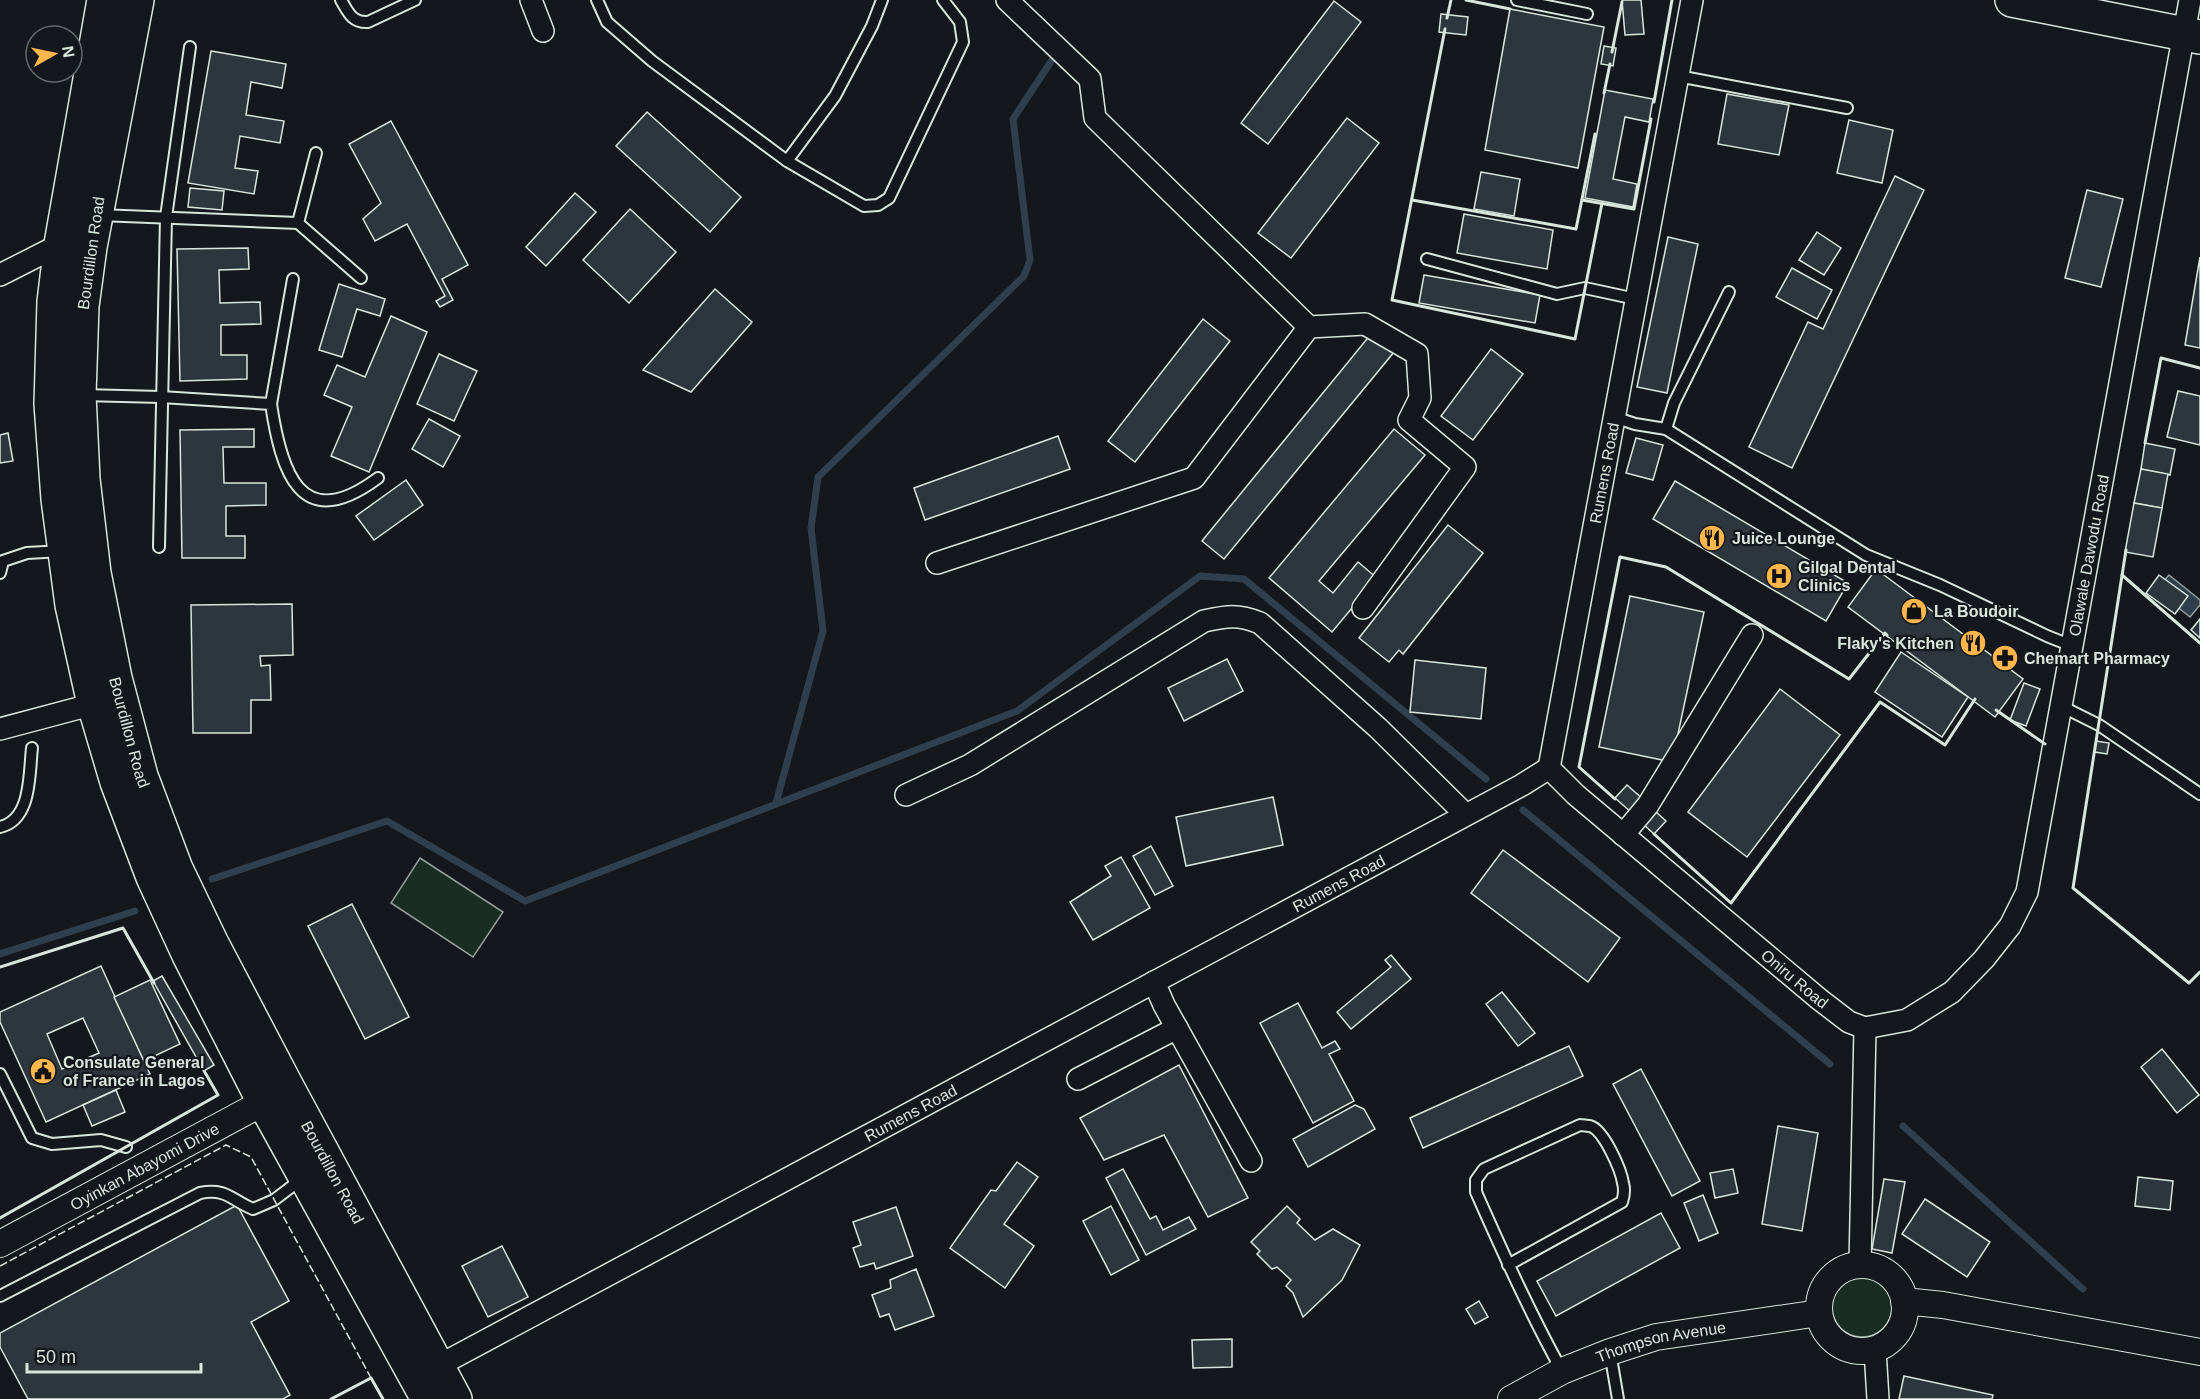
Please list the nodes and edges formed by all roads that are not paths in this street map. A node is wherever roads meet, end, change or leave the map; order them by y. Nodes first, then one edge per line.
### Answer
1 (104, 0) edge
2 (137, 0) edge
3 (341, 0) edge
4 (415, 0) edge
5 (531, 0) edge
6 (597, 0) edge
7 (882, 0) edge
8 (943, 0) edge
9 (1007, 0) edge
10 (1517, 0) edge
11 (1692, 0) edge
12 (2012, 0) edge
13 (2190, 0) edge
14 (1587, 14) dead end
15 (543, 31) dead end
16 (2192, 35) edge
17 (190, 47) dead end
18 (1678, 76) junction
19 (1846, 108) dead end
20 (316, 153) dead end
21 (787, 161) junction
22 (95, 215) junction
23 (166, 217) junction
24 (298, 223) junction
25 (75, 246) junction
26 (1427, 259) dead end
27 (0, 275) edge
28 (361, 278) dead end
29 (293, 279) dead end
30 (1729, 292) dead end
31 (1636, 299) junction
32 (1309, 327) junction
33 (79, 395) junction
34 (161, 397) junction
35 (272, 404) junction
36 (1614, 417) junction
37 (1666, 429) junction
38 (378, 478) dead end
39 (159, 547) dead end
40 (65, 551) junction
41 (937, 563) dead end
42 (0, 573) edge
43 (1363, 608) dead end
44 (1752, 635) dead end
45 (2072, 646) junction
46 (94, 704) junction
47 (2061, 706) junction
48 (0, 729) edge
49 (32, 748) dead end
50 (1549, 768) junction
51 (2200, 794) edge
52 (906, 795) dead end
53 (1465, 814) junction
54 (0, 827) edge
55 (1623, 835) junction
56 (1154, 982) junction
57 (1177, 1028) junction
58 (1865, 1028) junction
59 (0, 1074) edge
60 (1078, 1079) dead end
61 (275, 1094) junction
62 (126, 1147) dead end
63 (1251, 1161) dead end
64 (305, 1176) junction
65 (0, 1245) edge
66 (1860, 1264) junction
67 (1508, 1265) junction
68 (0, 1296) edge
69 (1904, 1300) junction
70 (1819, 1313) junction
71 (1875, 1350) junction
72 (1610, 1352) junction
73 (2200, 1352) edge
74 (438, 1366) junction
75 (1562, 1371) junction
76 (428, 1399) edge
77 (455, 1399) edge
78 (1512, 1399) edge
79 (1618, 1399) edge
80 (1878, 1399) edge

1 - 25 main road, Bourdillon Road
2 - 22 main road, Bourdillon Road
3 - 4 lane
5 - 15 street
6 - 21 lane
7 - 21 lane
8 - 21 lane
9 - 32 street
10 - 14 lane
11 - 18 street, Rumens Road
12 - 16 main road
13 - 16 street, Olawale Dawodu Road
16 - 45 street, Olawale Dawodu Road
17 - 23 lane
18 - 19 lane
18 - 31 street, Rumens Road
20 - 24 lane
22 - 23 lane
22 - 25 main road, Bourdillon Road
23 - 24 lane
23 - 34 lane
24 - 28 lane
25 - 27 street
25 - 33 main road, Bourdillon Road
25 - 40 main road, Bourdillon Road
26 - 31 lane
29 - 35 lane
30 - 37 lane
31 - 36 street, Rumens Road
32 - 41 street
32 - 43 street
33 - 34 lane
33 - 61 main road, Bourdillon Road
34 - 35 lane
34 - 39 lane
35 - 38 lane
36 - 37 lane
36 - 50 street, Rumens Road
37 - 45 lane
40 - 42 lane
40 - 46 main road, Bourdillon Road
44 - 55 street
45 - 47 street, Olawale Dawodu Road
46 - 48 street
46 - 61 main road, Bourdillon Road
47 - 51 lane
47 - 58 street, Olawale Dawodu Road
49 - 54 lane
50 - 53 street, Rumens Road
50 - 55 street, Oniru Road
52 - 53 street
53 - 56 street, Rumens Road
55 - 58 street, Oniru Road
56 - 57 street
56 - 74 street, Rumens Road
57 - 60 street
57 - 63 street
58 - 66 street
59 - 62 lane
61 - 64 main road, Bourdillon Road
61 - 65 street, Oyinkan Abayomi Drive
61 - 74 main road, Bourdillon Road
64 - 68 lane
64 - 76 main road, Bourdillon Road
66 - 69 street
66 - 70 street
67 - 67 lane
67 - 75 lane
69 - 71 street
69 - 73 street
70 - 71 street
70 - 72 street, Thompson Avenue
71 - 80 street
72 - 75 street, Thompson Avenue
72 - 79 lane
74 - 77 main road, Bourdillon Road
75 - 78 street, Thompson Avenue

